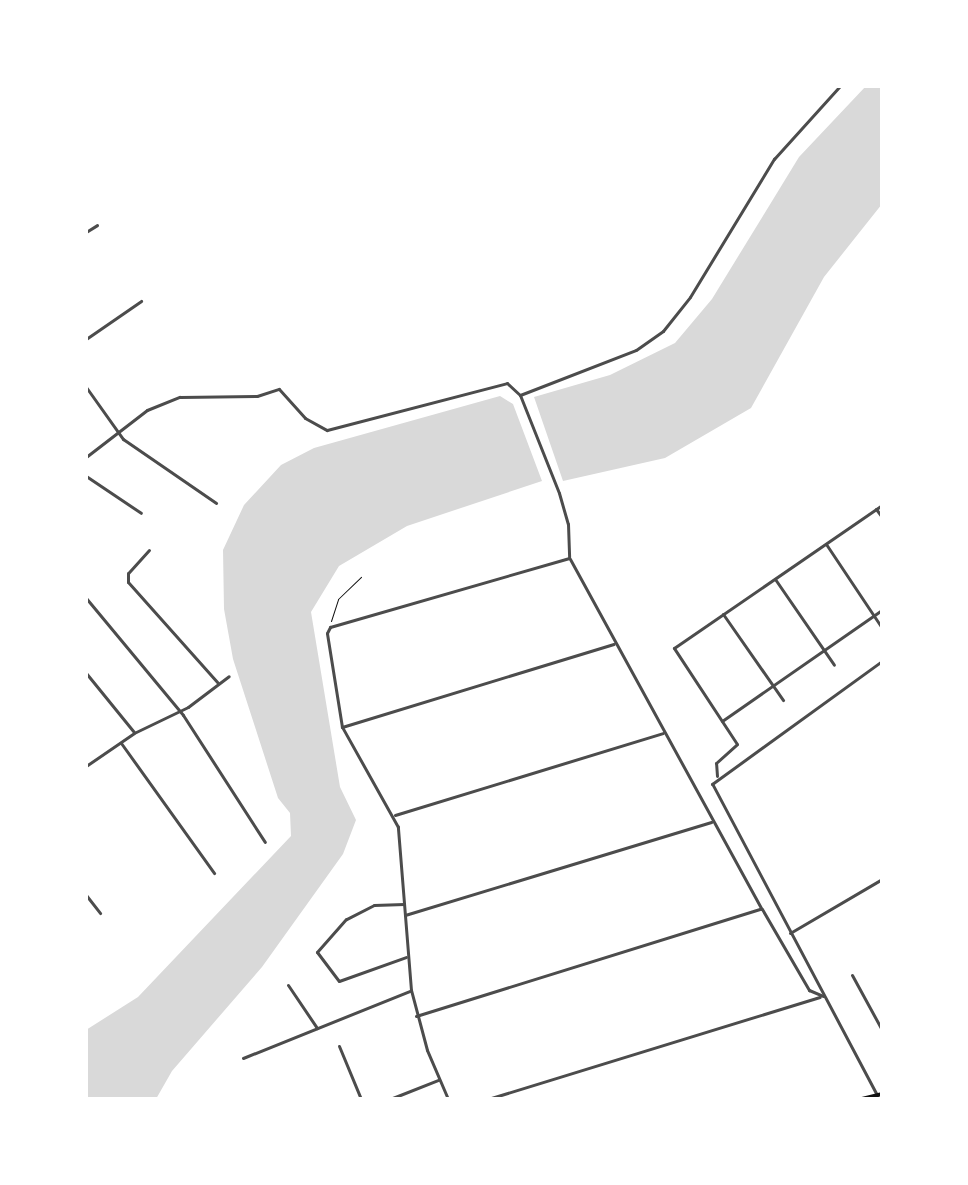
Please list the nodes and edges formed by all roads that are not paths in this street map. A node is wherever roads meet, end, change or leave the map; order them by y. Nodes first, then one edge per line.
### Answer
1 (840, 86) edge
2 (97, 225) dead end
3 (86, 232) edge
4 (141, 301) dead end
5 (86, 339) edge
6 (86, 387) edge
7 (520, 395) junction
8 (116, 433) junction
9 (86, 457) edge
10 (86, 476) edge
11 (216, 503) dead end
12 (882, 505) edge
13 (876, 509) junction
14 (141, 513) dead end
15 (882, 517) edge
16 (826, 544) junction
17 (149, 550) dead end
18 (569, 558) junction
19 (775, 579) junction
20 (86, 598) edge
21 (882, 610) edge
22 (723, 614) junction
23 (874, 616) junction
24 (882, 628) edge
25 (615, 644) junction
26 (824, 651) junction
27 (882, 661) edge
28 (834, 665) dead end
29 (86, 673) edge
30 (229, 676) dead end
31 (218, 683) junction
32 (773, 685) junction
33 (783, 700) dead end
34 (179, 712) junction
35 (722, 721) junction
36 (342, 727) junction
37 (134, 733) junction
38 (663, 733) junction
39 (120, 742) junction
40 (86, 766) edge
41 (716, 778) junction
42 (395, 816) junction
43 (712, 822) junction
44 (265, 842) dead end
45 (214, 873) dead end
46 (882, 879) edge
47 (86, 895) edge
48 (404, 904) junction
49 (762, 909) junction
50 (100, 913) dead end
51 (405, 915) junction
52 (790, 933) junction
53 (406, 957) junction
54 (852, 975) dead end
55 (288, 985) dead end
56 (411, 990) junction
57 (823, 996) junction
58 (416, 1016) junction
59 (317, 1028) junction
60 (882, 1030) edge
61 (339, 1046) dead end
62 (243, 1058) dead end
63 (440, 1080) junction
64 (880, 1094) edge
65 (869, 1098) edge
66 (361, 1099) edge
67 (390, 1099) edge
68 (448, 1099) edge
69 (488, 1099) edge
70 (862, 1099) edge

1 - 7 street
2 - 3 street
4 - 5 street
6 - 8 street
7 - 8 street
7 - 18 street
8 - 9 street
8 - 11 street
10 - 14 street
12 - 13 street
13 - 15 street
13 - 16 street
16 - 19 street
16 - 23 street
17 - 31 street
18 - 25 street
18 - 36 street
19 - 22 street
19 - 26 street
20 - 34 street
21 - 23 street
22 - 32 street
22 - 35 street
23 - 24 street
23 - 26 street
25 - 36 street
25 - 38 street
26 - 28 street
26 - 32 street
27 - 41 street
29 - 37 street
30 - 31 street
31 - 34 street
32 - 33 street
32 - 35 street
34 - 37 street
34 - 44 street
35 - 41 street
36 - 42 street
37 - 39 street
38 - 42 street
38 - 43 street
39 - 40 street
39 - 45 street
41 - 52 street
42 - 48 street
43 - 49 street
43 - 51 street
46 - 52 street
47 - 50 street
48 - 51 street
48 - 53 street
49 - 57 street
49 - 58 street
51 - 53 street
52 - 57 street
53 - 56 street
54 - 60 street
55 - 59 street
56 - 58 street
56 - 59 street
57 - 64 street
57 - 69 street
58 - 63 street
59 - 62 street
61 - 66 street
63 - 67 street
63 - 68 street
64 - 65 main road
65 - 70 main road

